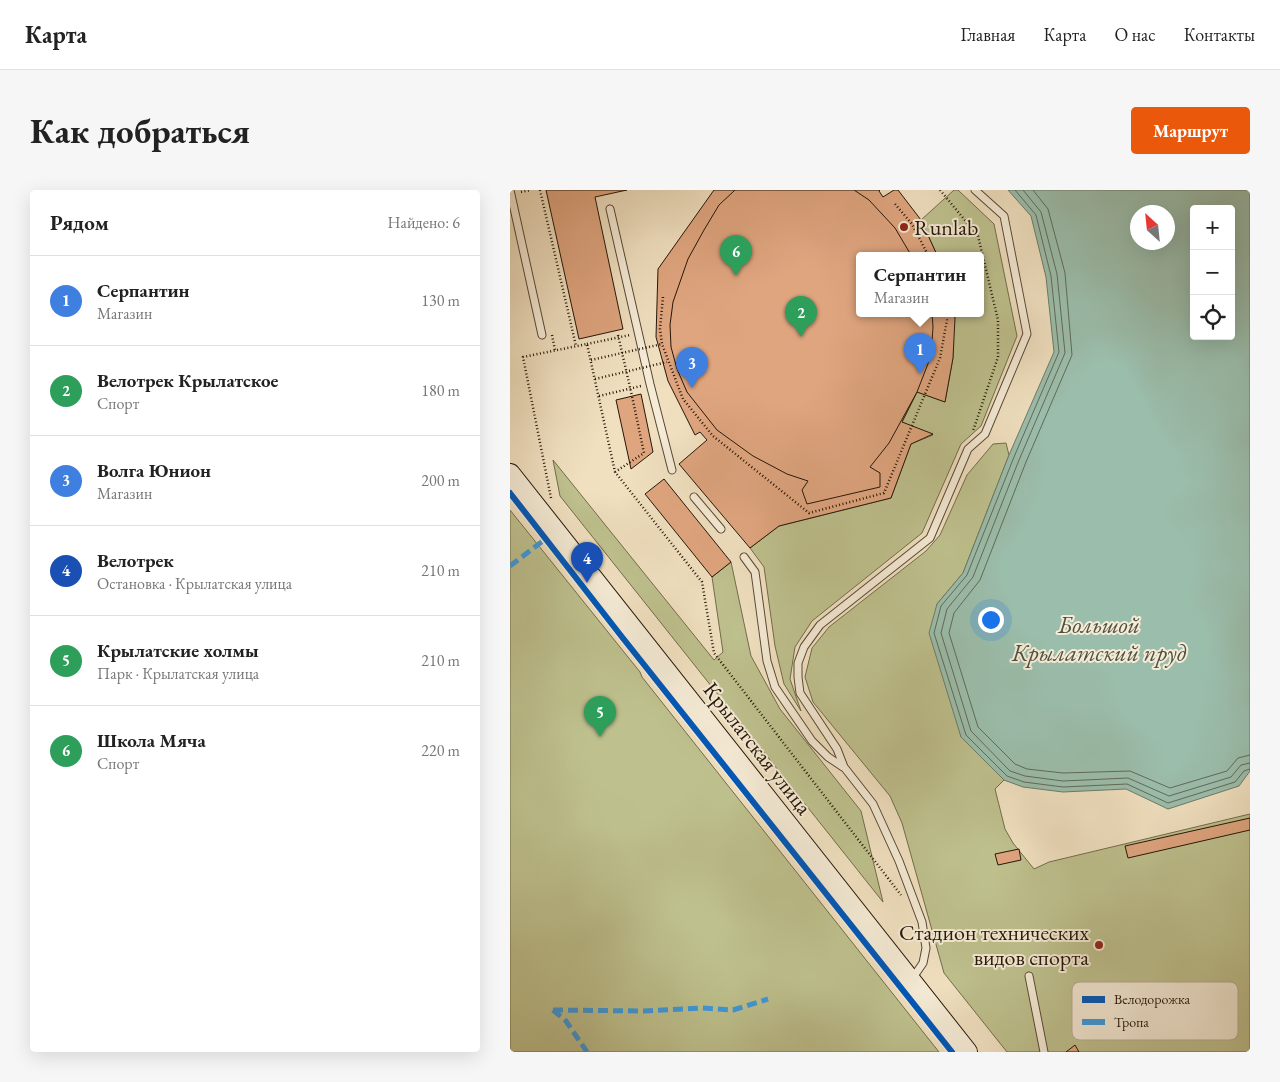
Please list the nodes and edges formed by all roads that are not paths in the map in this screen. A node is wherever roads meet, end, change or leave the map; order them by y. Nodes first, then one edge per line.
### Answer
1 (510, 190) edge
2 (975, 190) edge
3 (610, 209) dead end
4 (542, 335) dead end
5 (672, 470) dead end
6 (510, 474) edge
7 (694, 497) dead end
8 (721, 529) dead end
9 (744, 558) dead end
10 (844, 767) junction
11 (1029, 976) dead end
12 (911, 981) junction
13 (967, 1052) edge
14 (1044, 1052) edge

1 - 4 lane
2 - 10 lane
3 - 5 lane
6 - 12 main road, Крылатская улица
7 - 8 lane
9 - 10 lane
10 - 12 lane
11 - 14 lane
12 - 13 main road, Крылатская улица

